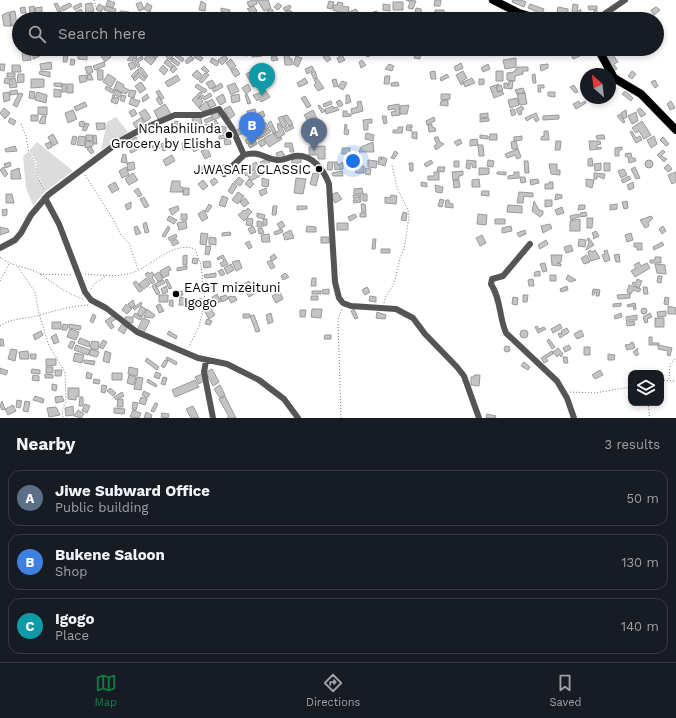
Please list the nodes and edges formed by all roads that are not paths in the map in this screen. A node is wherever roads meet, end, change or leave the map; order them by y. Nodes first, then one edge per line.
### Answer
1 (493, 0) edge
2 (625, 0) edge
3 (517, 12) edge
4 (607, 12) edge
5 (602, 56) edge
6 (676, 130) edge
7 (244, 155) junction
8 (224, 174) dead end
9 (46, 197) junction
10 (530, 244) dead end
11 (0, 248) edge
12 (206, 361) junction
13 (213, 418) edge
14 (298, 418) edge
15 (480, 418) edge
16 (574, 418) edge

1 - 3 main road
2 - 4 street
5 - 6 main road
7 - 8 street
7 - 9 street
7 - 15 street
9 - 11 street
9 - 12 street
10 - 16 street
12 - 13 street
12 - 14 street

